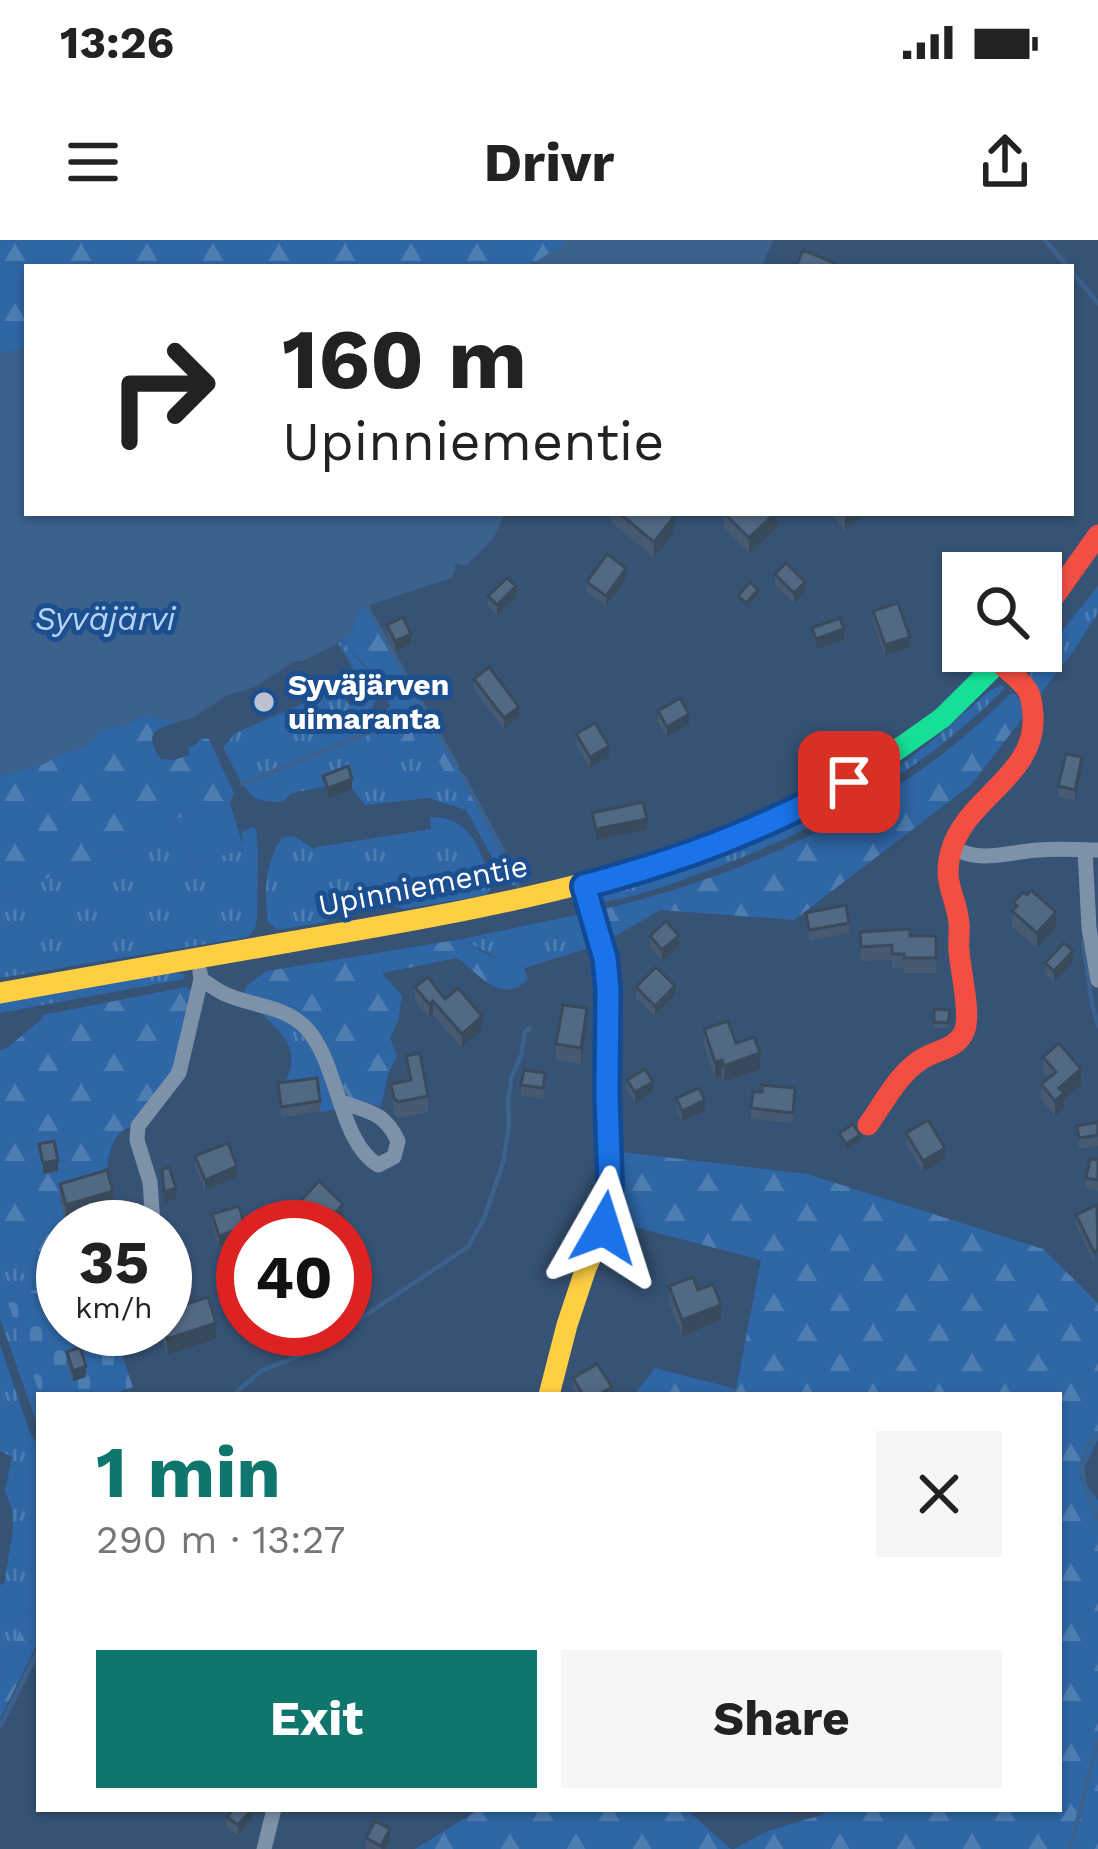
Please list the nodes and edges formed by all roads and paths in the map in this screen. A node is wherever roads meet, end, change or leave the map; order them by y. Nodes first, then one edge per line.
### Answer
1 (1098, 535) edge
2 (1062, 586) edge
3 (989, 672) edge
4 (1016, 672) edge
5 (952, 847) junction
6 (1092, 850) edge
7 (584, 886) junction
8 (200, 968) junction
9 (1098, 980) edge
10 (0, 993) edge
11 (341, 1102) dead end
12 (868, 1125) dead end
13 (151, 1200) edge
14 (550, 1392) edge
15 (273, 1812) edge
16 (263, 1849) edge

1 - 2 main road
3 - 7 main road, Upinniementie
4 - 5 main road
5 - 6 street
5 - 12 main road
6 - 9 street
7 - 8 main road, Upinniementie
7 - 14 main road
8 - 10 main road, Upinniementie
8 - 11 street
8 - 13 street
15 - 16 street

